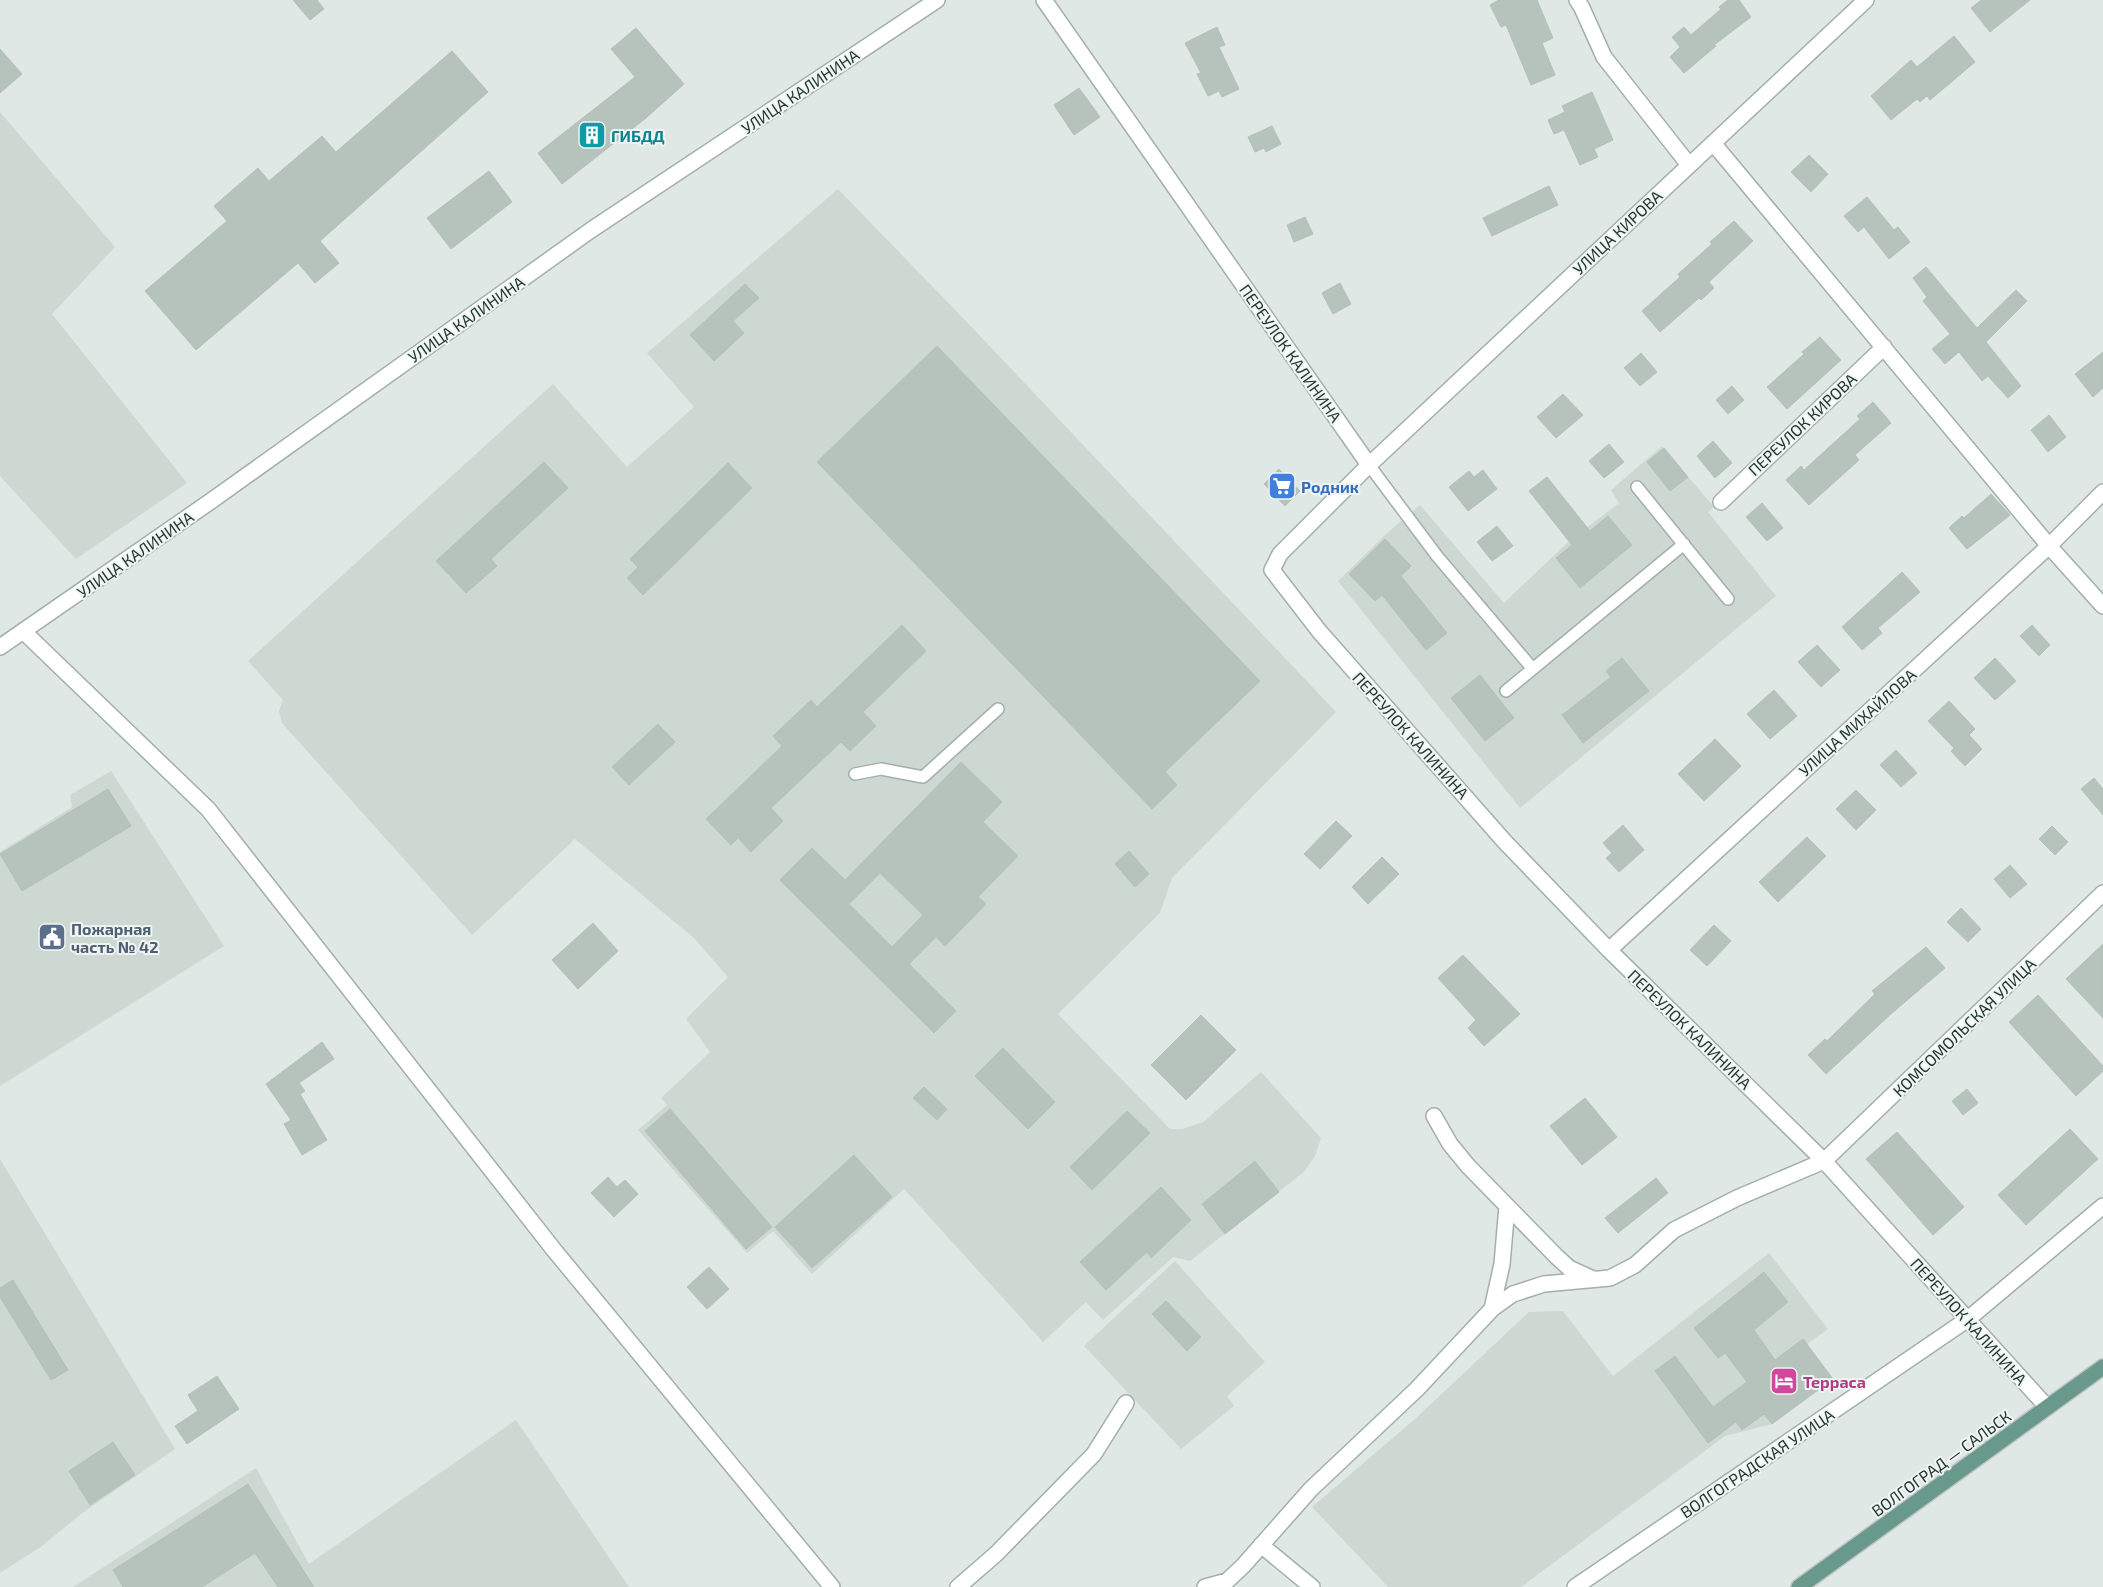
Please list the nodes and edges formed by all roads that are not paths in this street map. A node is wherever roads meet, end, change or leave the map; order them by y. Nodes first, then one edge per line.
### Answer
1 (937, 0) edge
2 (1044, 0) edge
3 (1577, 0) edge
4 (1866, 0) edge
5 (1713, 142) junction
6 (1689, 166) junction
7 (1884, 347) junction
8 (1369, 465) junction
9 (1637, 487) dead end
10 (2103, 492) edge
11 (1721, 502) dead end
12 (1684, 544) junction
13 (2049, 546) junction
14 (1728, 599) dead end
15 (2103, 606) edge
16 (24, 632) junction
17 (0, 647) edge
18 (1532, 668) junction
19 (1506, 691) dead end
20 (998, 709) dead end
21 (855, 774) dead end
22 (2103, 893) edge
23 (1609, 950) junction
24 (1434, 1116) dead end
25 (1824, 1161) junction
26 (1507, 1206) junction
27 (2103, 1206) edge
28 (1595, 1279) junction
29 (1492, 1309) junction
30 (1968, 1319) junction
31 (2103, 1367) edge
32 (1126, 1403) dead end
33 (2047, 1407) junction
34 (1261, 1545) junction
35 (832, 1587) edge
36 (958, 1587) edge
37 (1204, 1587) edge
38 (1312, 1587) edge
39 (1575, 1587) edge
40 (1799, 1587) edge

1 - 16 street, УЛИЦА КАЛИНИНА
2 - 8 street, ПЕРЕУЛОК КАЛИНИНА
3 - 6 street
4 - 5 street, УЛИЦА КИРОВА
5 - 6 street, УЛИЦА КИРОВА
5 - 7 street
6 - 8 street, УЛИЦА КИРОВА
7 - 11 street, ПЕРЕУЛОК КИРОВА
7 - 13 street
8 - 18 lane
8 - 23 street, ПЕРЕУЛОК КАЛИНИНА
9 - 12 lane
10 - 13 street, УЛИЦА МИХАЙЛОВА
12 - 14 lane
12 - 18 lane
13 - 15 street
13 - 23 street, УЛИЦА МИХАЙЛОВА
16 - 17 street, УЛИЦА КАЛИНИНА
16 - 35 street
18 - 19 lane
20 - 21 lane
22 - 25 street, КОМСОМОЛЬСКАЯ УЛИЦА
23 - 25 street, ПЕРЕУЛОК КАЛИНИНА
24 - 26 street
25 - 28 street
25 - 30 street, ПЕРЕУЛОК КАЛИНИНА
26 - 28 street
26 - 29 street
27 - 30 street, ВОЛГОГРАДСКАЯ УЛИЦА
28 - 29 street
29 - 34 street
30 - 33 street, ПЕРЕУЛОК КАЛИНИНА
30 - 39 street, ВОЛГОГРАДСКАЯ УЛИЦА
31 - 33 main road, ВОЛГОГРАД — САЛЬСК
32 - 36 street
33 - 40 main road, ВОЛГОГРАД — САЛЬСК
34 - 37 street
34 - 38 street

